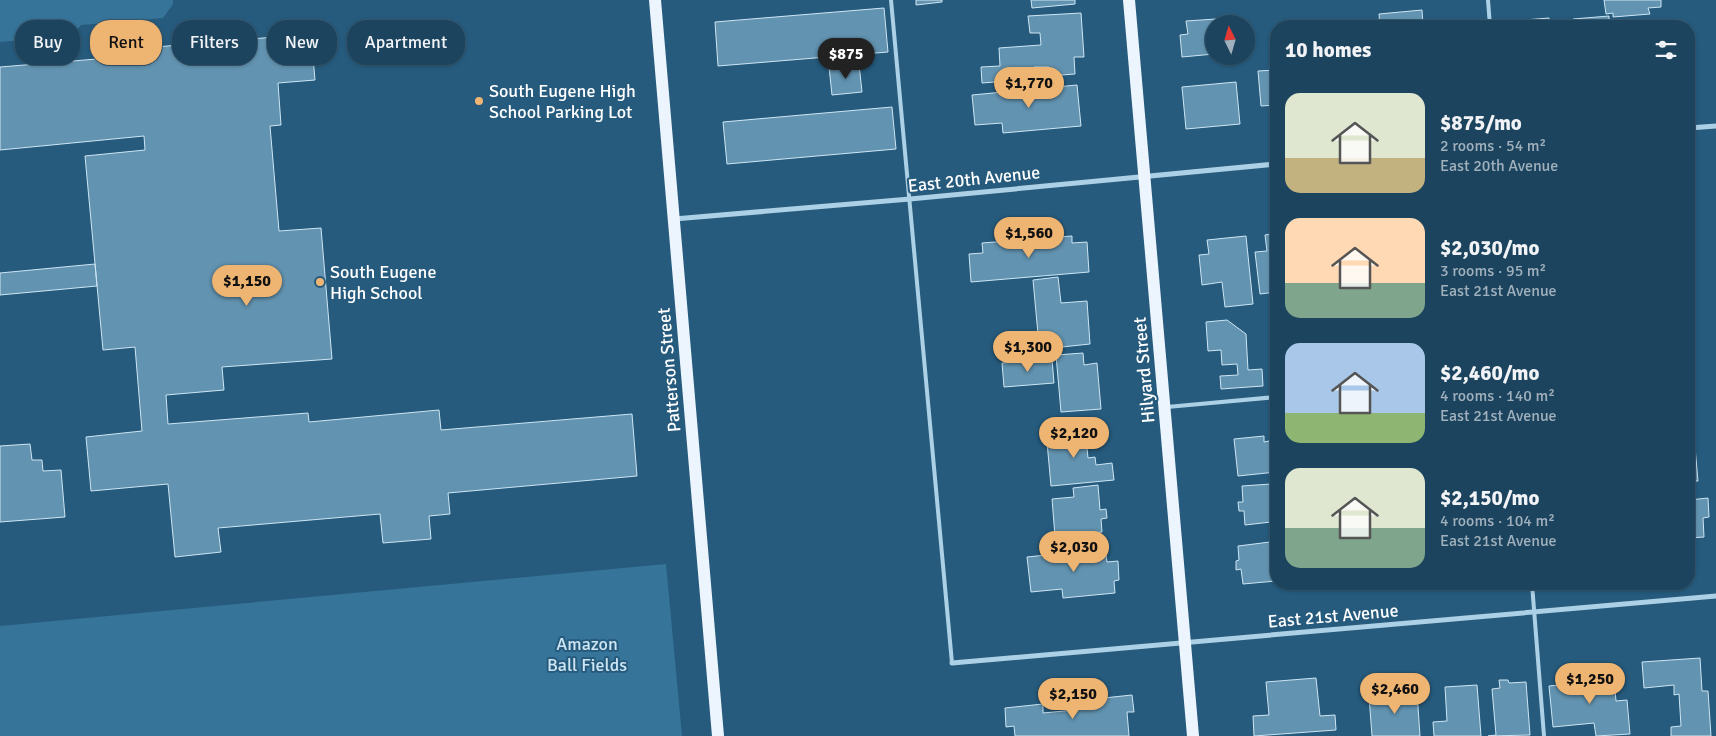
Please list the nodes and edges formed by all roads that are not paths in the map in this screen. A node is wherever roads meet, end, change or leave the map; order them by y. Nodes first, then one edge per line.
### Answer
1 (655, 0) edge
2 (891, 0) edge
3 (1129, 0) edge
4 (1488, 0) edge
5 (1490, 20) edge
6 (1716, 126) edge
7 (1695, 128) edge
8 (1270, 165) edge
9 (1144, 176) junction
10 (910, 199) junction
11 (674, 219) junction
12 (1270, 398) edge
13 (1164, 407) junction
14 (1532, 590) edge
15 (1716, 596) edge
16 (1534, 612) junction
17 (1185, 642) junction
18 (952, 662) joint
19 (718, 736) edge
20 (1193, 736) edge
21 (1544, 736) edge

1 - 11 main road, Patterson Street
2 - 10 lane
3 - 9 main road, Hilyard Street
4 - 5 lane
6 - 7 street
8 - 9 street, East 20th Avenue
9 - 10 street, East 20th Avenue
9 - 13 main road, Hilyard Street
10 - 11 street, East 20th Avenue
10 - 18 lane
11 - 19 main road, Patterson Street
12 - 13 lane
13 - 17 main road, Hilyard Street
14 - 16 lane
15 - 16 street, East 21st Avenue
16 - 17 street, East 21st Avenue
16 - 21 lane
17 - 18 street, East 21st Avenue
17 - 20 main road, Hilyard Street

